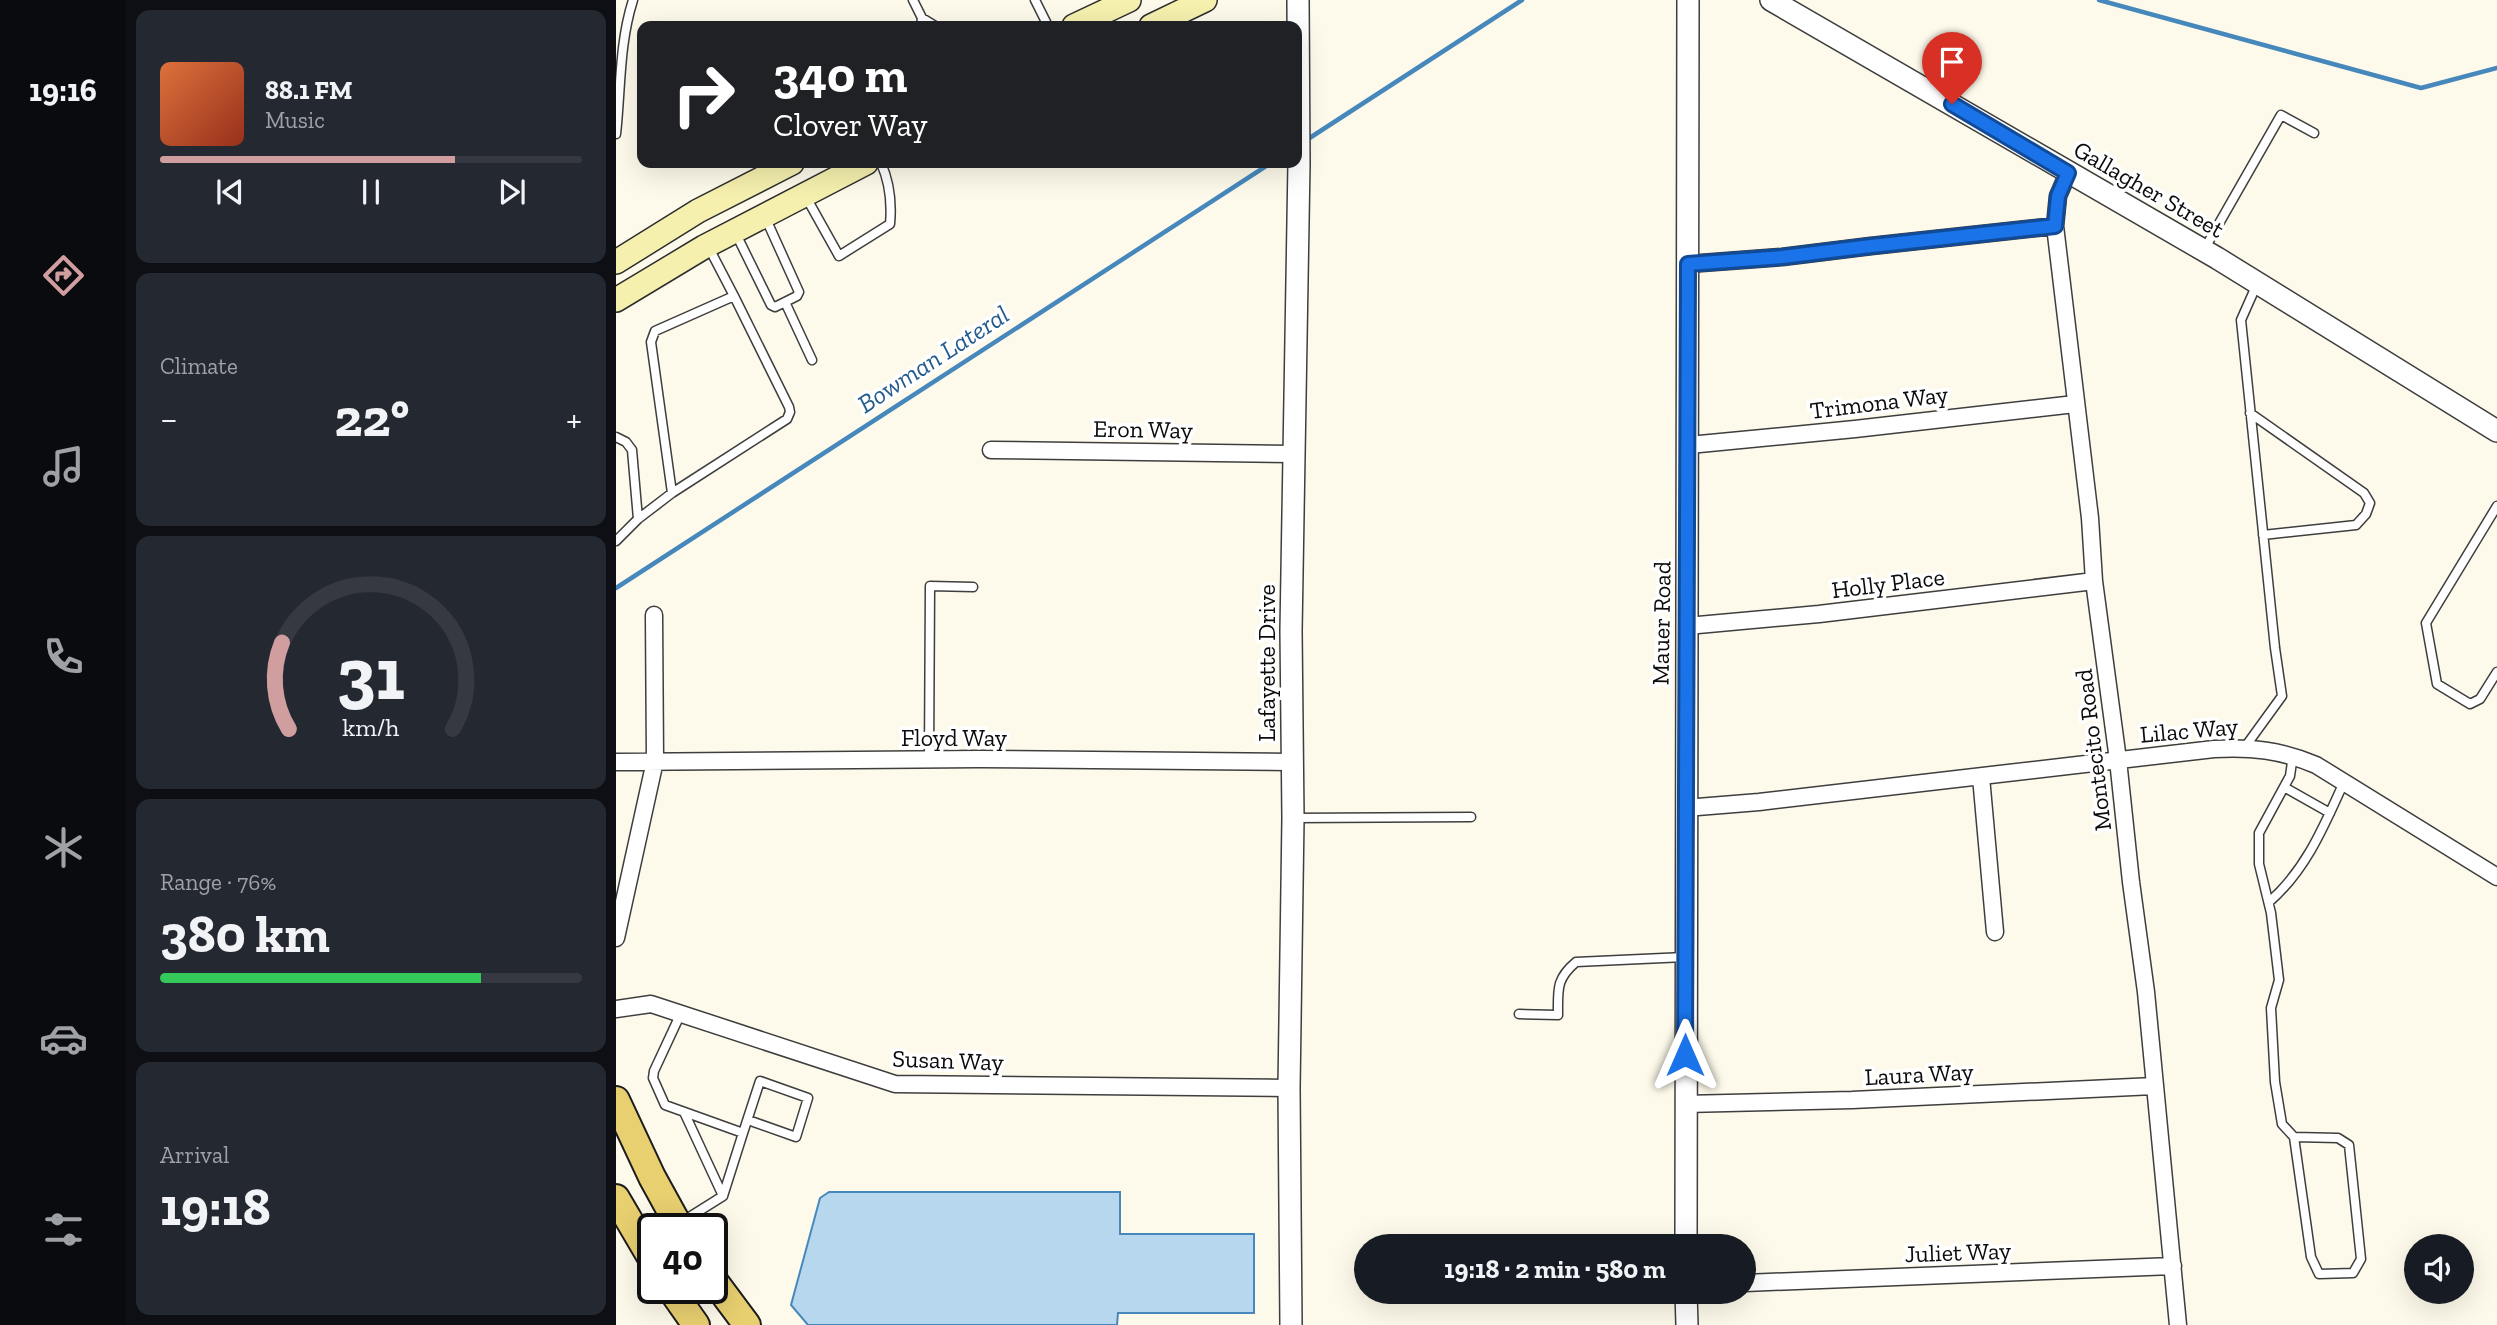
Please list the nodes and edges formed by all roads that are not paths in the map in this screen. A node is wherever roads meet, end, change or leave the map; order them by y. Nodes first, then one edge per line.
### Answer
1 (633, 0) edge
2 (913, 0) edge
3 (1035, 0) edge
4 (1129, 0) edge
5 (1205, 0) edge
6 (1298, 0) edge
7 (1688, 0) edge
8 (1771, 0) edge
9 (921, 21) edge
10 (1046, 21) edge
11 (1085, 21) edge
12 (1161, 21) edge
13 (1298, 21) edge
14 (618, 70) edge
15 (2314, 133) dead end
16 (616, 134) edge
17 (782, 168) edge
18 (858, 168) edge
19 (874, 168) edge
20 (1299, 168) edge
21 (2068, 173) junction
22 (804, 195) junction
23 (764, 216) junction
24 (2055, 226) junction
25 (735, 231) junction
26 (708, 245) junction
27 (2203, 250) junction
28 (616, 262) edge
29 (1688, 264) junction
30 (2258, 283) junction
31 (734, 296) junction
32 (616, 300) edge
33 (785, 302) junction
34 (812, 360) dead end
35 (2075, 404) junction
36 (2250, 413) junction
37 (2495, 425) edge
38 (616, 437) edge
39 (1689, 445) junction
40 (991, 450) dead end
41 (1294, 454) junction
42 (672, 493) junction
43 (2497, 506) edge
44 (638, 519) junction
45 (2263, 535) junction
46 (616, 541) edge
47 (2094, 581) junction
48 (973, 587) dead end
49 (653, 615) dead end
50 (1687, 626) junction
51 (2497, 672) edge
52 (2245, 747) junction
53 (2293, 755) junction
54 (929, 759) junction
55 (2118, 760) junction
56 (655, 761) junction
57 (616, 762) edge
58 (1292, 762) junction
59 (1981, 777) junction
60 (2344, 782) junction
61 (2284, 787) junction
62 (1685, 808) junction
63 (2330, 813) junction
64 (1471, 817) dead end
65 (1293, 818) junction
66 (2497, 877) edge
67 (2269, 902) junction
68 (1995, 932) dead end
69 (616, 938) edge
70 (1685, 957) junction
71 (616, 1009) edge
72 (681, 1013) junction
73 (1520, 1014) dead end
74 (2154, 1086) junction
75 (1289, 1088) junction
76 (616, 1100) edge
77 (1685, 1104) junction
78 (684, 1112) junction
79 (748, 1120) junction
80 (743, 1133) junction
81 (2294, 1138) junction
82 (723, 1196) junction
83 (616, 1198) edge
84 (672, 1213) edge
85 (698, 1213) edge
86 (637, 1234) edge
87 (1686, 1234) edge
88 (2173, 1266) junction
89 (1756, 1283) edge
90 (728, 1299) edge
91 (681, 1304) edge
92 (1686, 1304) edge
93 (696, 1325) edge
94 (747, 1325) edge
95 (1291, 1325) edge
96 (1687, 1325) edge
97 (2178, 1325) edge

1 - 14 lane
2 - 9 lane
3 - 10 lane
4 - 11 main road
5 - 12 main road
6 - 13 street, Lafayette Drive
7 - 29 street, Mauer Road
8 - 21 street, Gallagher Street
14 - 16 lane
15 - 27 lane
17 - 28 main road
18 - 22 main road
19 - 22 lane
20 - 41 street, Lafayette Drive
21 - 24 street, Montecito Road
21 - 27 street, Gallagher Street
22 - 23 main road
23 - 25 main road
23 - 33 lane
24 - 29 street
24 - 35 street, Montecito Road
25 - 26 main road
25 - 33 lane
26 - 31 lane
26 - 32 main road
27 - 30 street, Gallagher Street
29 - 39 street, Mauer Road
30 - 36 lane
30 - 37 street, Gallagher Street
31 - 42 lane
31 - 42 lane
33 - 34 lane
35 - 39 street, Trimona Way
35 - 47 street, Montecito Road
36 - 45 lane
36 - 45 lane
38 - 44 lane
39 - 50 street, Mauer Road
40 - 41 street, Eron Way
41 - 58 street, Lafayette Drive
42 - 44 lane
43 - 51 lane
44 - 46 lane
45 - 52 lane
47 - 50 street, Holly Place
47 - 55 street, Montecito Road
48 - 54 lane
49 - 56 street
50 - 62 street, Mauer Road
52 - 53 street, Lilac Way
52 - 55 street, Lilac Way
53 - 60 street, Lilac Way
53 - 61 lane
54 - 56 street, Floyd Way
54 - 58 street, Floyd Way
55 - 59 street, Lilac Way
55 - 74 street, Montecito Road
56 - 57 street, Floyd Way
56 - 69 street
58 - 65 street, Lafayette Drive
59 - 62 street, Lilac Way
59 - 68 street
60 - 63 lane
60 - 66 street, Lilac Way
61 - 63 lane
61 - 67 lane
62 - 70 street, Mauer Road
63 - 67 lane
64 - 65 lane
65 - 75 street, Lafayette Drive
67 - 81 lane
70 - 73 lane
70 - 77 street, Mauer Road
71 - 72 street, Susan Way
72 - 75 street, Susan Way
72 - 78 lane
74 - 77 street, Laura Way
74 - 88 street, Montecito Road
75 - 95 street, Lafayette Drive
76 - 84 main road
77 - 87 street, Mauer Road
78 - 80 lane
78 - 82 lane
79 - 79 lane
79 - 80 lane
80 - 82 lane
81 - 81 lane
82 - 85 lane
83 - 86 main road
88 - 89 street, Juliet Way
88 - 97 street, Montecito Road
90 - 94 main road
91 - 93 main road
92 - 96 street

